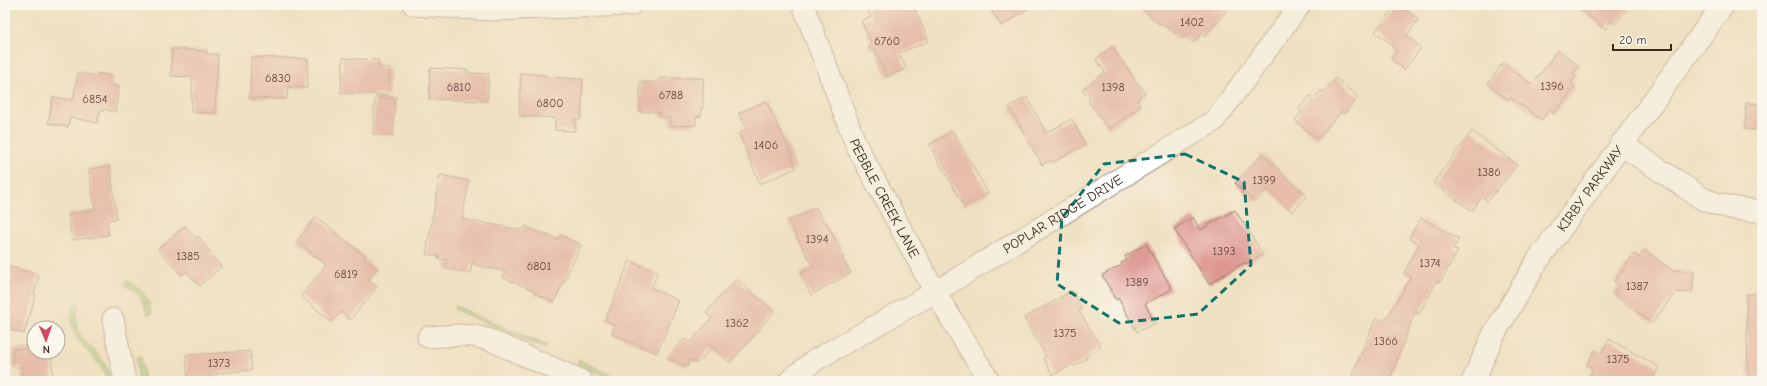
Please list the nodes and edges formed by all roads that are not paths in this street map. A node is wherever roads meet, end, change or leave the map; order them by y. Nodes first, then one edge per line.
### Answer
1 (414, 5) edge
2 (631, 5) edge
3 (803, 5) edge
4 (1300, 5) edge
5 (1723, 5) edge
6 (1621, 144) junction
7 (1762, 212) edge
8 (935, 292) junction
9 (113, 319) dead end
10 (428, 337) dead end
11 (125, 381) edge
12 (582, 381) edge
13 (789, 381) edge
14 (989, 381) edge
15 (1473, 381) edge

1 - 2 street
3 - 8 street, PEBBLE CREEK LANE
4 - 8 street, POPLAR RIDGE DRIVE
5 - 6 main road, KIRBY PARKWAY
6 - 7 main road
6 - 15 main road, KIRBY PARKWAY
8 - 13 street, POPLAR RIDGE DRIVE
8 - 14 street, PEBBLE CREEK LANE
9 - 11 street
10 - 12 street

